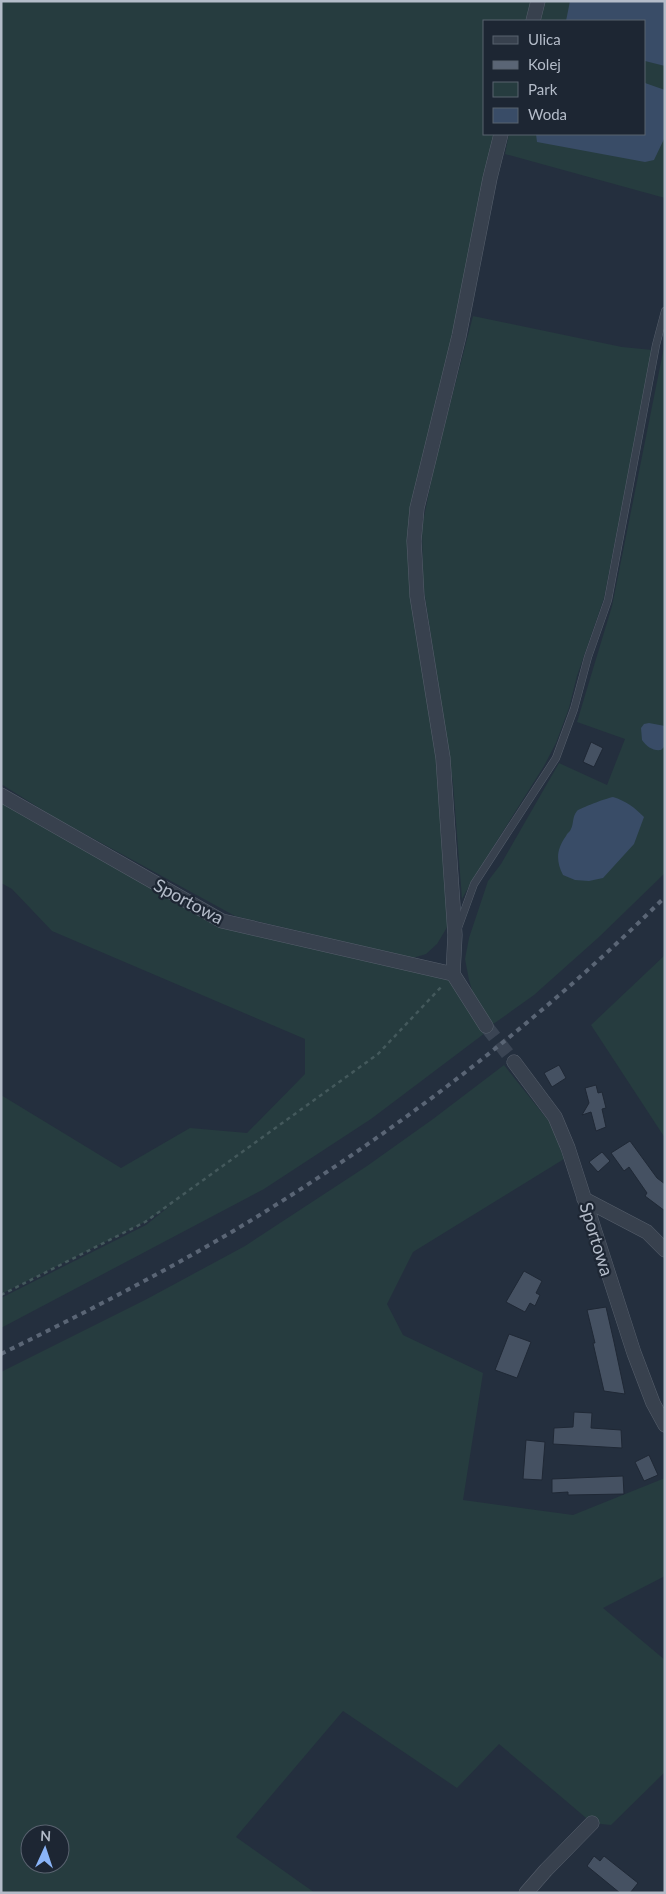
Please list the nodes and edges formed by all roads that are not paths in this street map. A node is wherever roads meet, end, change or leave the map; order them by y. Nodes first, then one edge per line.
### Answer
1 (538, 1) edge
2 (533, 20) edge
3 (501, 135) edge
4 (665, 311) edge
5 (1, 795) edge
6 (455, 935) junction
7 (453, 974) junction
8 (486, 1026) tunnel mouth
9 (514, 1062) tunnel mouth
10 (584, 1199) junction
11 (665, 1250) edge
12 (665, 1425) edge
13 (592, 1823) dead end
14 (526, 1893) edge

1 - 2 street
3 - 6 street
4 - 6 lane
5 - 7 street, Sportowa
6 - 7 street
7 - 8 street
9 - 10 street, Sportowa
10 - 11 street
10 - 12 street, Sportowa
13 - 14 street

